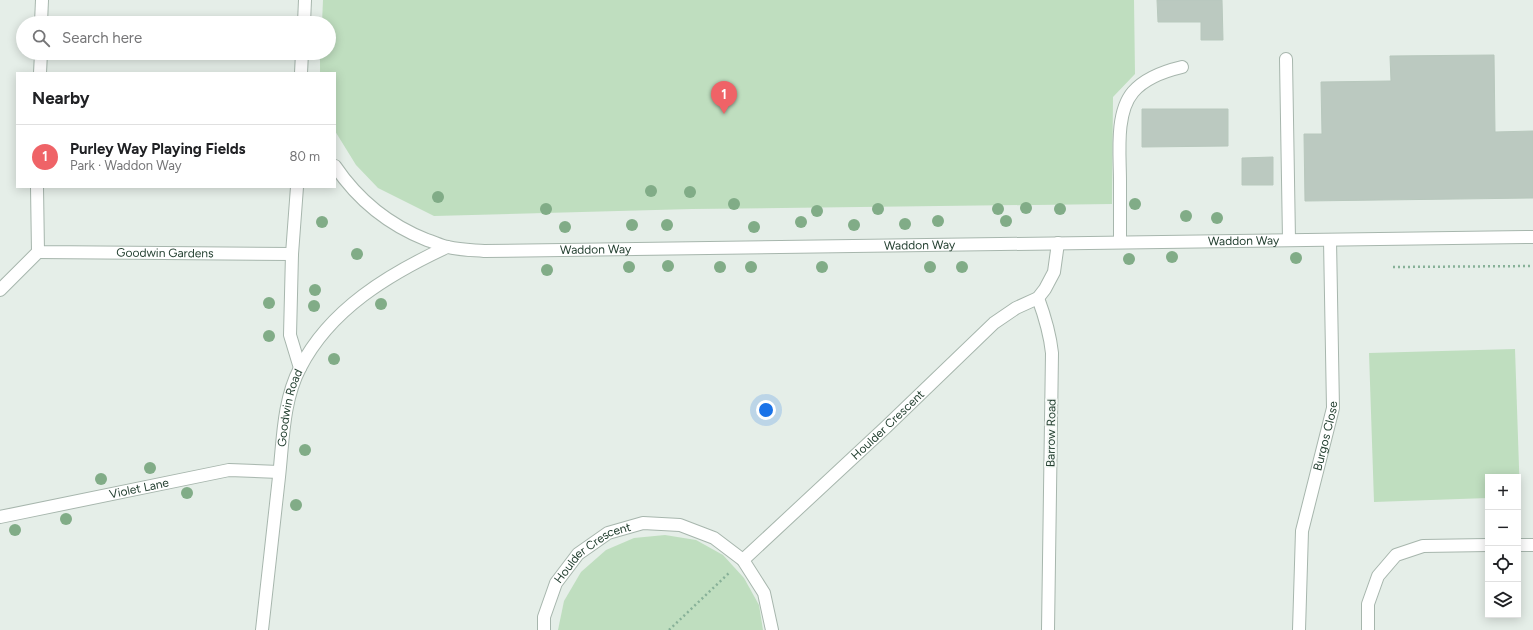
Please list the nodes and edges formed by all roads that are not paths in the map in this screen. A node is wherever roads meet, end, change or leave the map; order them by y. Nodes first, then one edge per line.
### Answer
1 (42, 0) edge
2 (305, 0) edge
3 (42, 16) edge
4 (304, 16) edge
5 (1286, 59) dead end
6 (41, 60) edge
7 (302, 60) edge
8 (1182, 67) dead end
9 (40, 72) edge
10 (301, 72) edge
11 (336, 167) edge
12 (38, 188) edge
13 (297, 188) edge
14 (1533, 237) edge
15 (1289, 240) junction
16 (1330, 240) junction
17 (1120, 242) junction
18 (1058, 243) junction
19 (446, 247) junction
20 (38, 252) junction
21 (292, 254) junction
22 (0, 290) edge
23 (1038, 298) junction
24 (300, 368) junction
25 (279, 472) junction
26 (0, 517) edge
27 (1485, 545) edge
28 (1521, 545) edge
29 (1533, 545) edge
30 (743, 560) junction
31 (262, 630) edge
32 (544, 630) edge
33 (772, 630) edge
34 (1048, 630) edge
35 (1298, 630) edge
36 (1368, 630) edge

1 - 3 street
2 - 4 street
5 - 15 street
6 - 9 street
7 - 10 street
8 - 17 street
11 - 19 street, Waddon Way
12 - 20 street
13 - 21 street, Goodwin Road
14 - 16 street, Waddon Way
15 - 16 street, Waddon Way
15 - 17 street, Waddon Way
16 - 35 street, Burgos Close
17 - 18 street, Waddon Way
18 - 19 street, Waddon Way
18 - 23 street
19 - 24 street
20 - 21 street, Goodwin Gardens
20 - 22 street
21 - 24 street, Goodwin Road
23 - 30 street, Houlder Crescent
23 - 34 street, Barrow Road
24 - 25 street, Goodwin Road
25 - 26 street, Violet Lane
25 - 31 street, Goodwin Road
27 - 36 street
28 - 29 street
30 - 32 street, Houlder Crescent
30 - 33 street, Houlder Crescent

